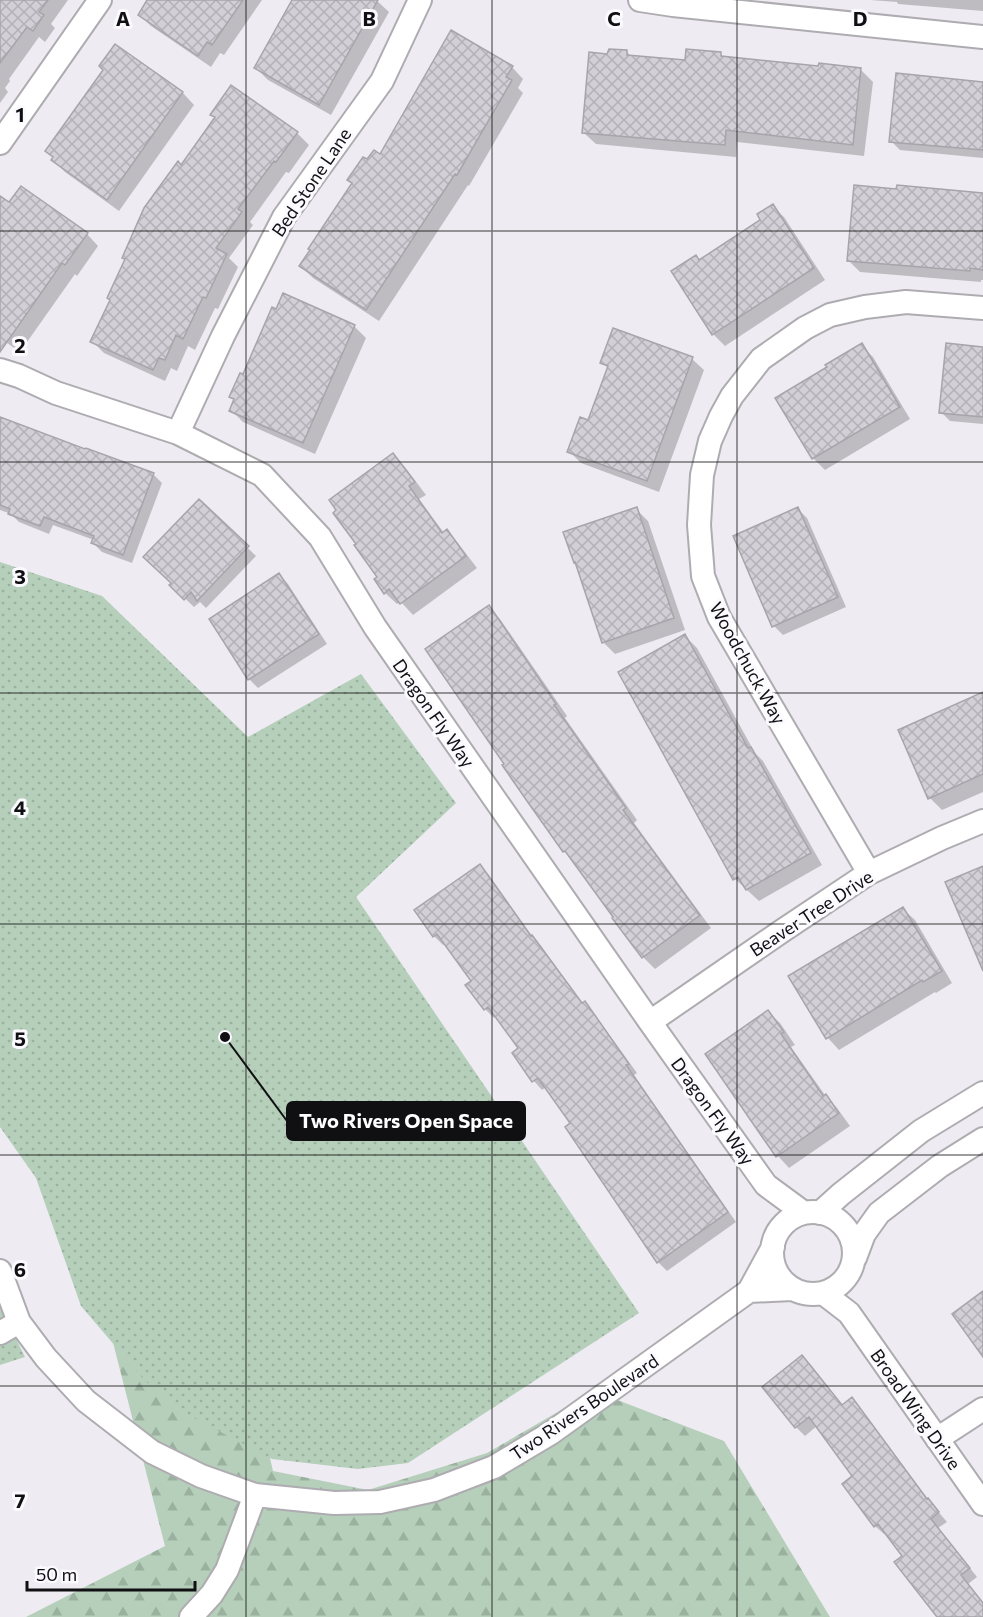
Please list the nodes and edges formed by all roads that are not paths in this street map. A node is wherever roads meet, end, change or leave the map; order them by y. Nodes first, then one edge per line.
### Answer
1 (100, 0) edge
2 (420, 0) edge
3 (640, 0) edge
4 (983, 37) edge
5 (0, 143) edge
6 (983, 308) edge
7 (0, 370) edge
8 (178, 433) junction
9 (983, 821) edge
10 (869, 873) junction
11 (650, 1022) junction
12 (983, 1093) edge
13 (983, 1139) edge
14 (766, 1185) junction
15 (812, 1213) junction
16 (776, 1239) junction
17 (851, 1267) junction
18 (0, 1271) edge
19 (792, 1289) junction
20 (749, 1291) junction
21 (823, 1293) junction
22 (849, 1313) junction
23 (10, 1327) edge
24 (983, 1408) edge
25 (937, 1439) junction
26 (255, 1495) junction
27 (983, 1504) edge
28 (191, 1617) edge

1 - 5 street
2 - 8 street, Bed Stone Lane
3 - 4 street
6 - 10 street, Woodchuck Way
7 - 8 street, Dragon Fly Way
8 - 11 street, Dragon Fly Way
9 - 10 street, Beaver Tree Drive
10 - 11 street, Beaver Tree Drive
11 - 14 street, Dragon Fly Way
12 - 15 street, Two Rivers Boulevard
13 - 17 street
14 - 15 street, Dragon Fly Way
14 - 16 street, Dragon Fly Way
15 - 16 street, Two Rivers Boulevard
15 - 17 street
16 - 19 street
16 - 20 street, Two Rivers Boulevard
17 - 21 street
17 - 22 street
18 - 23 street, Two Rivers Boulevard
19 - 20 street
19 - 21 street
20 - 26 street, Two Rivers Boulevard
21 - 22 street, Broad Wing Drive
22 - 25 street, Broad Wing Drive
23 - 26 street, Two Rivers Boulevard
24 - 25 street
25 - 27 street, Broad Wing Drive
26 - 28 street

